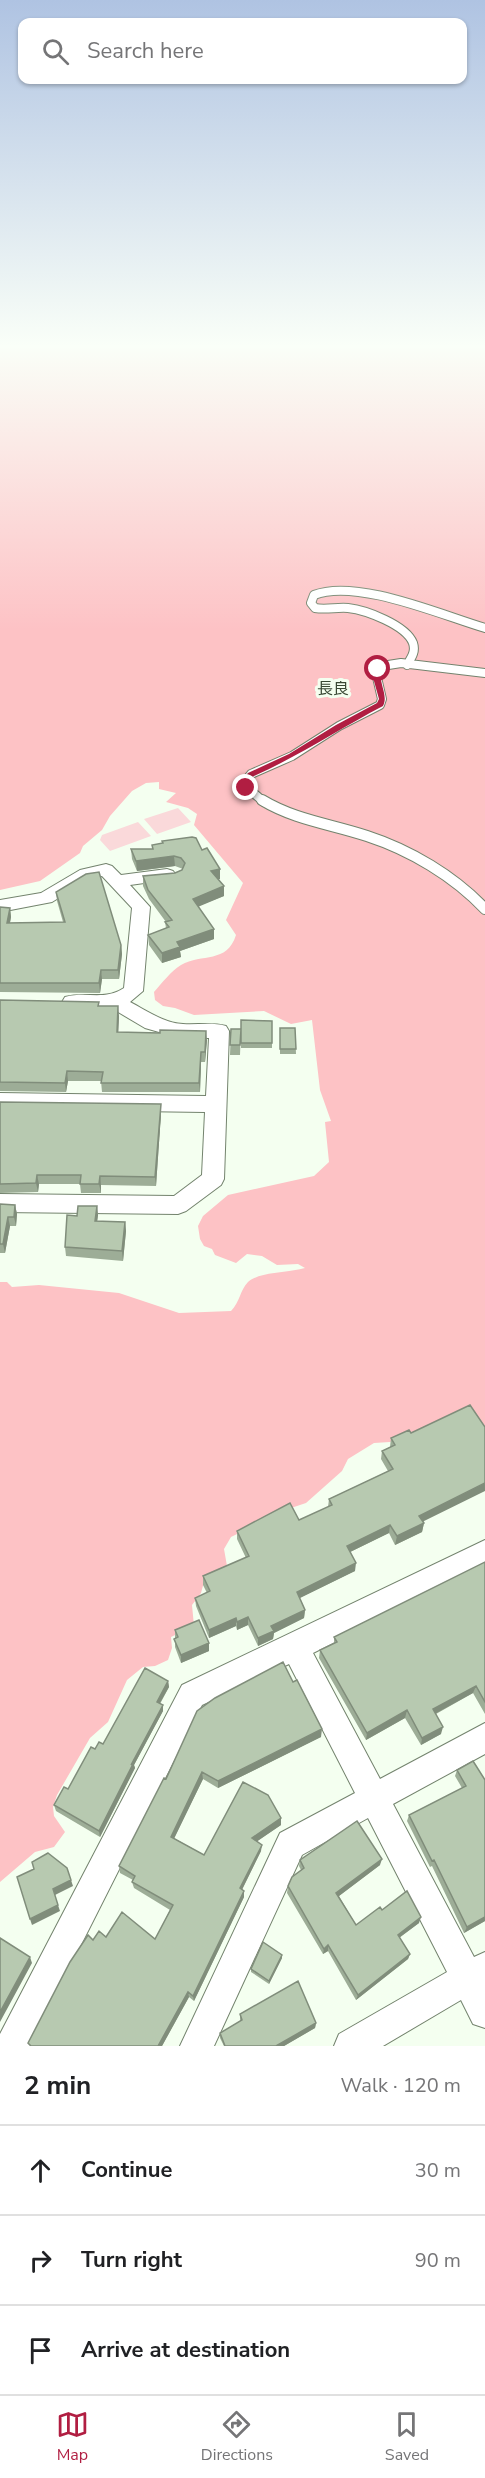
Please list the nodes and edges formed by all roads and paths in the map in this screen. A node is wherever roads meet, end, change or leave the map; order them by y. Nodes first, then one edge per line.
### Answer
1 (485, 628) edge
2 (407, 665) junction
3 (485, 673) edge
4 (175, 874) edge
5 (116, 881) junction
6 (0, 906) edge
7 (485, 909) edge
8 (58, 1002) edge
9 (116, 1002) junction
10 (0, 1101) edge
11 (216, 1104) junction
12 (0, 1203) edge
13 (485, 1553) edge
14 (295, 1647) junction
15 (485, 1738) edge
16 (374, 1798) junction
17 (476, 1973) edge
18 (485, 2012) edge
19 (12, 2046) edge
20 (198, 2046) edge
21 (351, 2046) edge

1 - 2 lane
2 - 3 lane
2 - 7 lane
4 - 5 street
5 - 6 street
5 - 9 street
8 - 9 street
9 - 11 street
10 - 11 street
11 - 12 street
13 - 14 street
14 - 16 street
14 - 19 street
15 - 16 street
16 - 17 street
16 - 20 street
17 - 18 street
17 - 21 street

